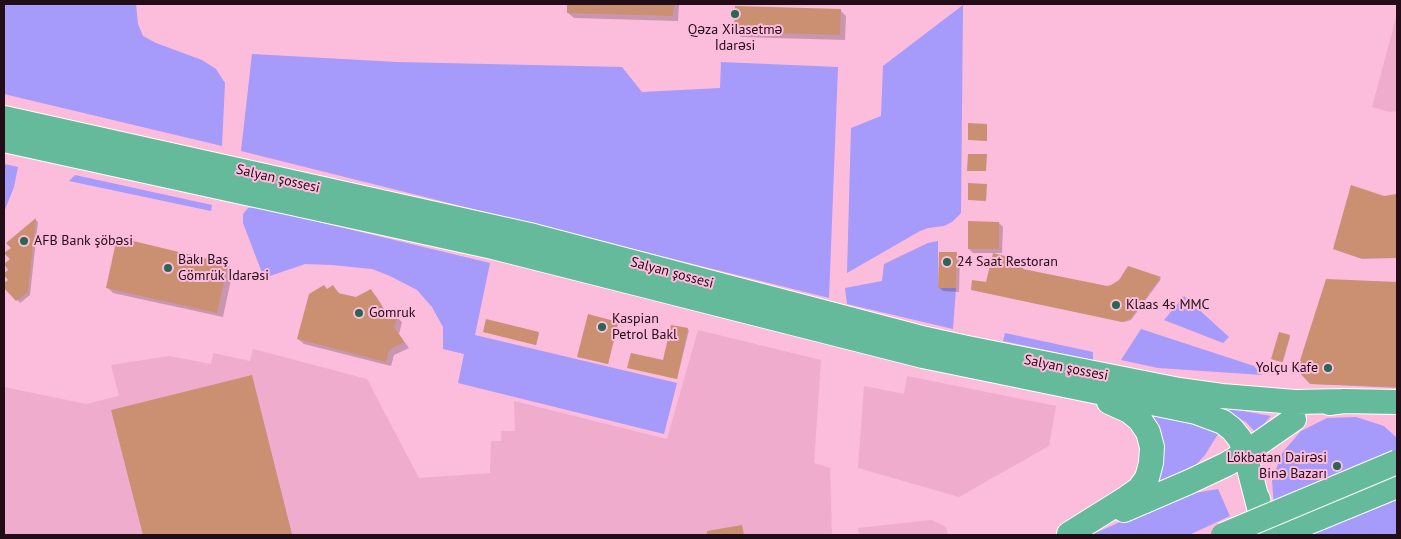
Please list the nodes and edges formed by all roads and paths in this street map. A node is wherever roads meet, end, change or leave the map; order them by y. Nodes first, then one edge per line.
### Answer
1 (4, 118) edge
2 (4, 140) edge
3 (1038, 380) junction
4 (1352, 402) junction
5 (1397, 402) edge
6 (1397, 416) edge
7 (1294, 419) junction
8 (1245, 453) junction
9 (1397, 462) edge
10 (1397, 486) edge
11 (1265, 525) edge
12 (1068, 534) edge
13 (1223, 535) edge
14 (1278, 535) edge

1 - 4 highway, Salyan şossesi
2 - 3 highway, Salyan şossesi
3 - 8 highway
3 - 12 highway
4 - 5 highway
4 - 6 highway
4 - 7 highway
7 - 8 highway
7 - 11 highway
8 - 11 highway
8 - 12 highway
9 - 13 highway, bridge
10 - 14 highway

